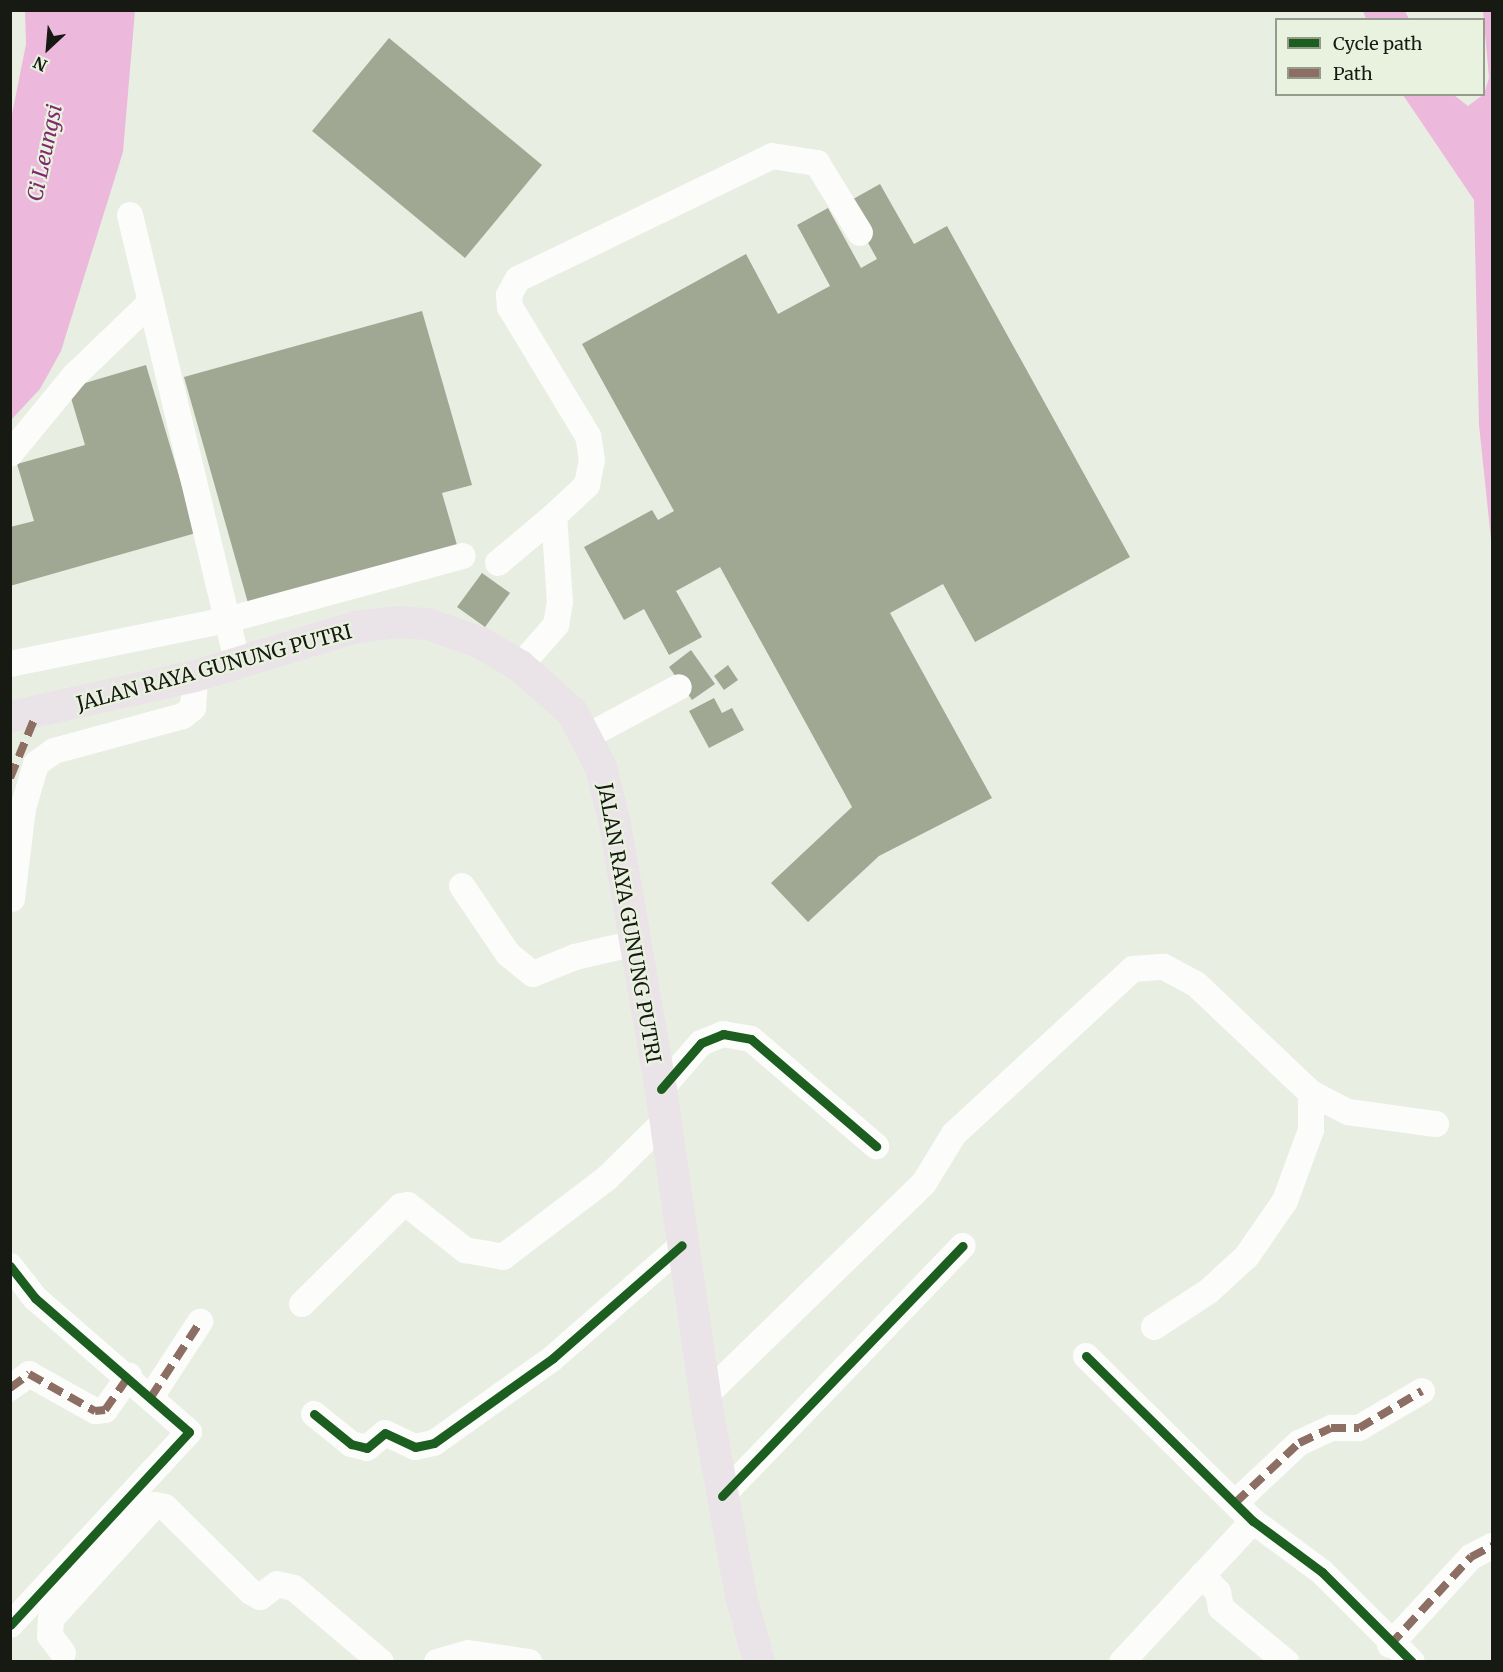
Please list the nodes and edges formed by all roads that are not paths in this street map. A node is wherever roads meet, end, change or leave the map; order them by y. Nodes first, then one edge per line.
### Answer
1 (130, 215) dead end
2 (860, 233) dead end
3 (151, 302) junction
4 (10, 454) edge
5 (554, 516) junction
6 (463, 556) dead end
7 (498, 563) dead end
8 (231, 619) junction
9 (237, 662) junction
10 (10, 664) edge
11 (520, 666) junction
12 (195, 676) junction
13 (679, 687) dead end
14 (10, 717) edge
15 (588, 736) junction
16 (462, 886) dead end
17 (12, 899) dead end
18 (636, 943) junction
19 (661, 1089) junction
20 (1311, 1093) junction
21 (665, 1121) junction
22 (1436, 1124) dead end
23 (876, 1146) dead end
24 (682, 1245) junction
25 (963, 1246) dead end
26 (10, 1266) edge
27 (302, 1304) dead end
28 (200, 1322) dead end
29 (1154, 1327) dead end
30 (1086, 1356) dead end
31 (129, 1376) junction
32 (10, 1388) edge
33 (1422, 1391) dead end
34 (705, 1396) junction
35 (151, 1397) junction
36 (314, 1414) dead end
37 (722, 1496) junction
38 (1244, 1512) junction
39 (1492, 1546) edge
40 (1202, 1575) junction
41 (10, 1625) edge
42 (1390, 1645) junction
43 (63, 1653) dead end
44 (381, 1662) edge
45 (437, 1662) edge
46 (529, 1662) edge
47 (759, 1662) edge
48 (1122, 1662) edge
49 (1286, 1662) edge
50 (1412, 1662) edge

1 - 3 street
2 - 5 street
3 - 4 street
3 - 8 street
5 - 7 street
5 - 11 street
6 - 8 street
8 - 9 street
8 - 10 street
9 - 11 main road, JALAN RAYA GUNUNG PUTRI
9 - 12 main road, JALAN RAYA GUNUNG PUTRI
11 - 15 main road, JALAN RAYA GUNUNG PUTRI
12 - 14 main road, JALAN RAYA GUNUNG PUTRI
12 - 17 street
13 - 15 street
15 - 18 main road, JALAN RAYA GUNUNG PUTRI
16 - 18 street
18 - 19 main road, JALAN RAYA GUNUNG PUTRI
19 - 21 main road, JALAN RAYA GUNUNG PUTRI
19 - 23 street
20 - 22 street
20 - 29 street
20 - 34 street
21 - 24 main road, JALAN RAYA GUNUNG PUTRI
21 - 27 street
24 - 34 main road, JALAN RAYA GUNUNG PUTRI
24 - 36 street
25 - 37 street
26 - 31 street
28 - 35 street
30 - 38 street
31 - 32 street
31 - 35 street
33 - 38 street
34 - 37 main road, JALAN RAYA GUNUNG PUTRI
35 - 41 street
37 - 47 main road, JALAN RAYA GUNUNG PUTRI
38 - 40 street
38 - 42 street
39 - 42 street
40 - 48 street
40 - 49 street
42 - 50 street
43 - 44 street
45 - 46 street

